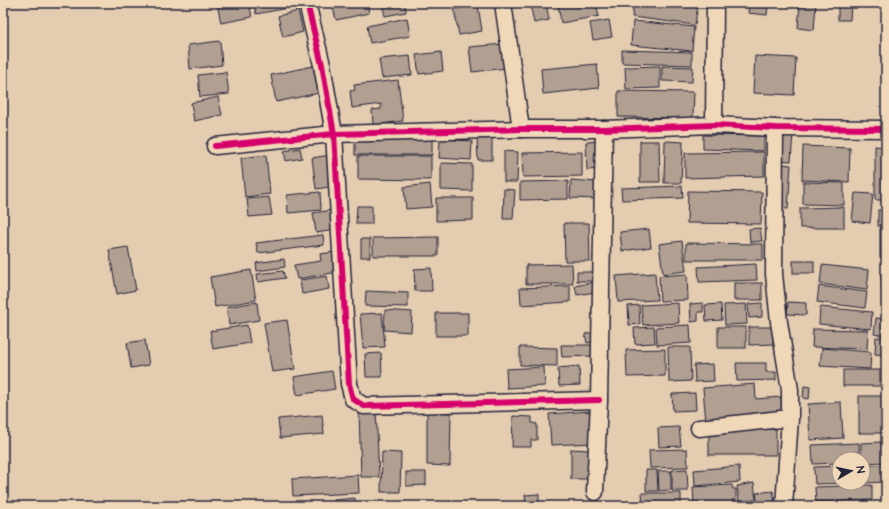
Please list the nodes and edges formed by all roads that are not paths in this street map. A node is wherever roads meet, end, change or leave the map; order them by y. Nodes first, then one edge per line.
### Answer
1 (307, 3) edge
2 (504, 3) edge
3 (715, 3) edge
4 (714, 125) junction
5 (775, 128) junction
6 (521, 129) junction
7 (604, 129) junction
8 (886, 129) edge
9 (334, 134) junction
10 (215, 146) dead end
11 (599, 400) junction
12 (790, 418) junction
13 (699, 428) dead end
14 (595, 492) dead end
15 (784, 506) edge

1 - 9 street
2 - 6 street
3 - 4 street
4 - 5 street
4 - 7 street
5 - 8 street
5 - 12 street
6 - 7 street
6 - 9 street
7 - 11 street
9 - 10 street
9 - 11 street
11 - 14 street
12 - 13 street
12 - 15 street

